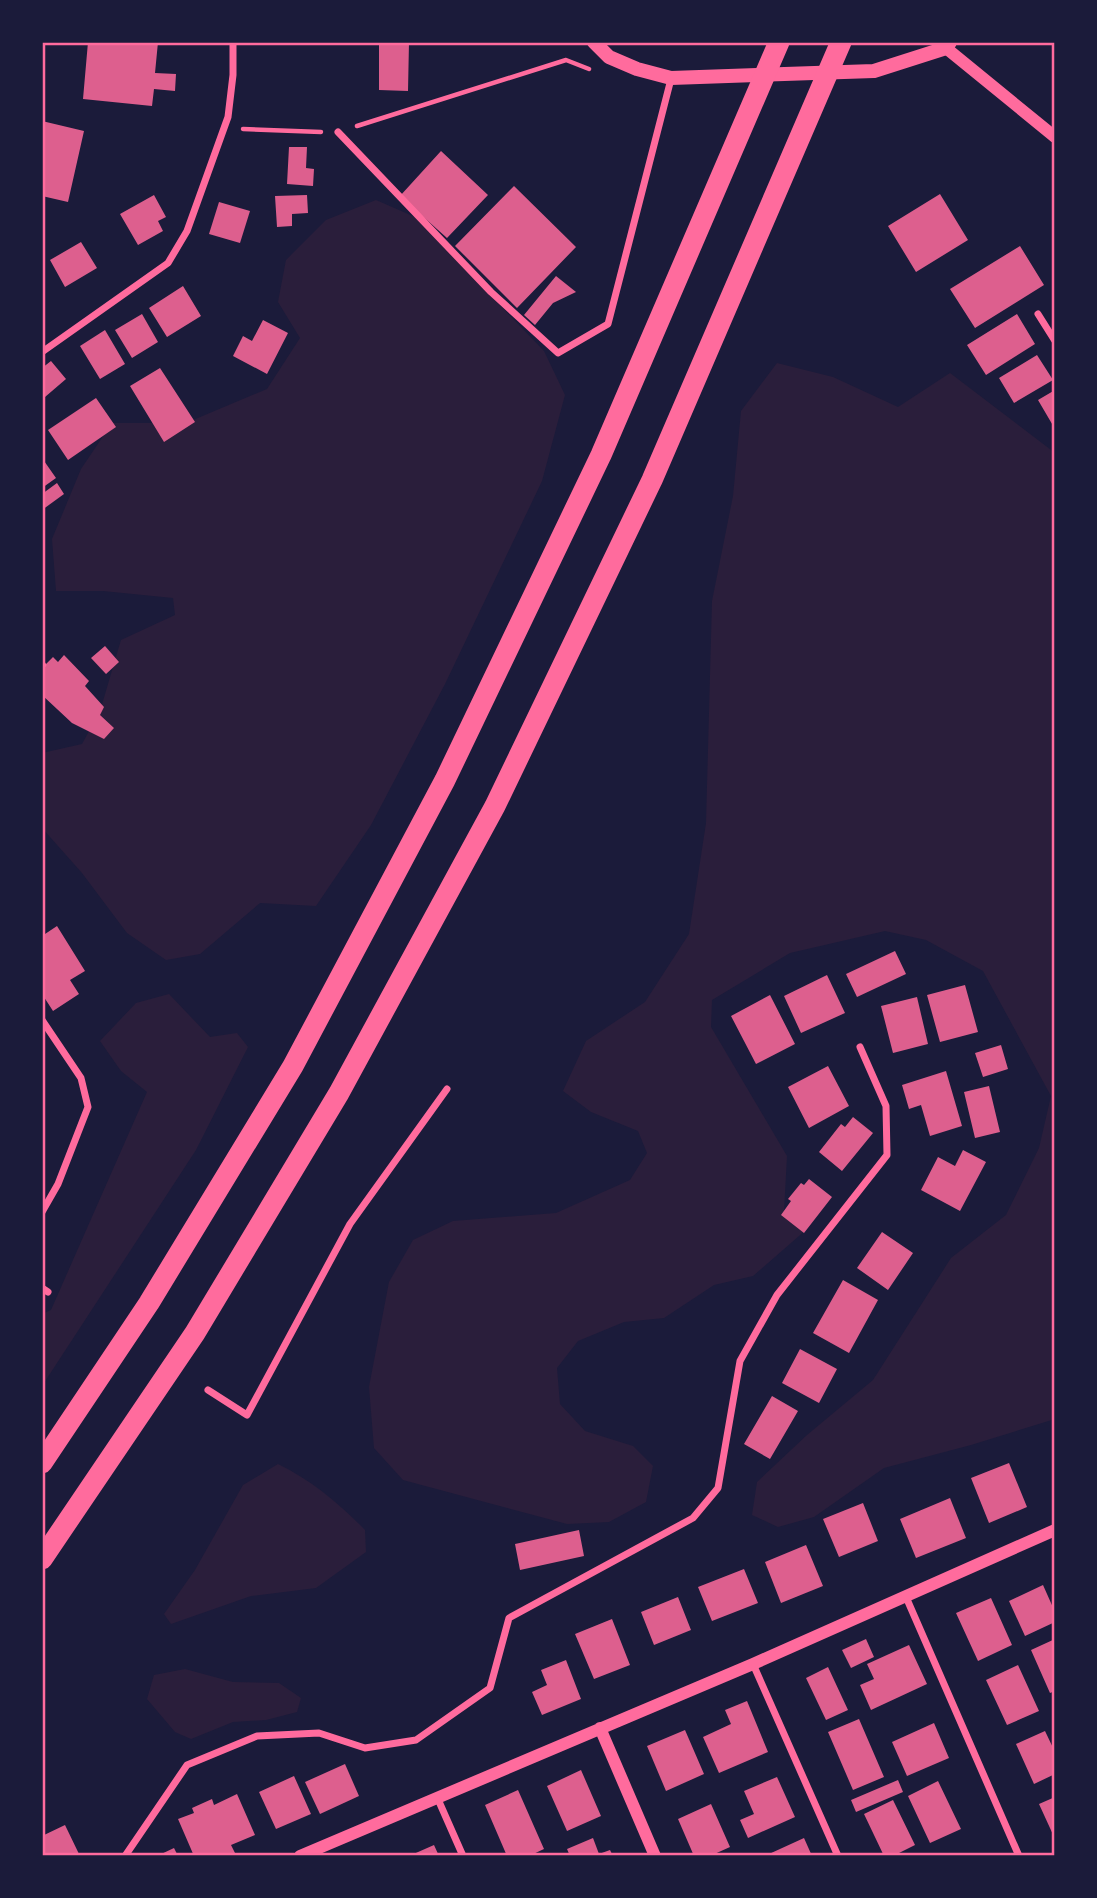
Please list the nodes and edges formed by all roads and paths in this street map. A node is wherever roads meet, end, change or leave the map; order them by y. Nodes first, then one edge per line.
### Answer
1 (233, 42) edge
2 (594, 42) edge
3 (779, 42) edge
4 (841, 42) edge
5 (948, 45) edge
6 (609, 57) junction
7 (671, 78) junction
8 (224, 128) junction
9 (338, 132) junction
10 (1055, 138) edge
11 (1038, 314) dead end
12 (1055, 341) edge
13 (42, 352) edge
14 (42, 1020) edge
15 (860, 1046) dead end
16 (447, 1089) dead end
17 (42, 1212) edge
18 (208, 1390) dead end
19 (42, 1463) edge
20 (1055, 1531) edge
21 (42, 1559) edge
22 (906, 1597) junction
23 (753, 1664) junction
24 (600, 1728) junction
25 (437, 1797) junction
26 (125, 1856) edge
27 (300, 1856) edge
28 (463, 1856) edge
29 (655, 1856) edge
30 (838, 1856) edge
31 (1019, 1856) edge

1 - 8 street
2 - 6 main road
3 - 19 highway
4 - 21 highway
5 - 7 main road
5 - 10 street
6 - 7 main road
6 - 9 path
7 - 9 street
8 - 9 path
8 - 13 street
11 - 12 street
14 - 17 street
15 - 26 street
16 - 18 street
20 - 22 street
22 - 23 street
22 - 31 street
23 - 24 street
23 - 30 street
24 - 25 street
24 - 29 street
25 - 27 street
25 - 28 street

